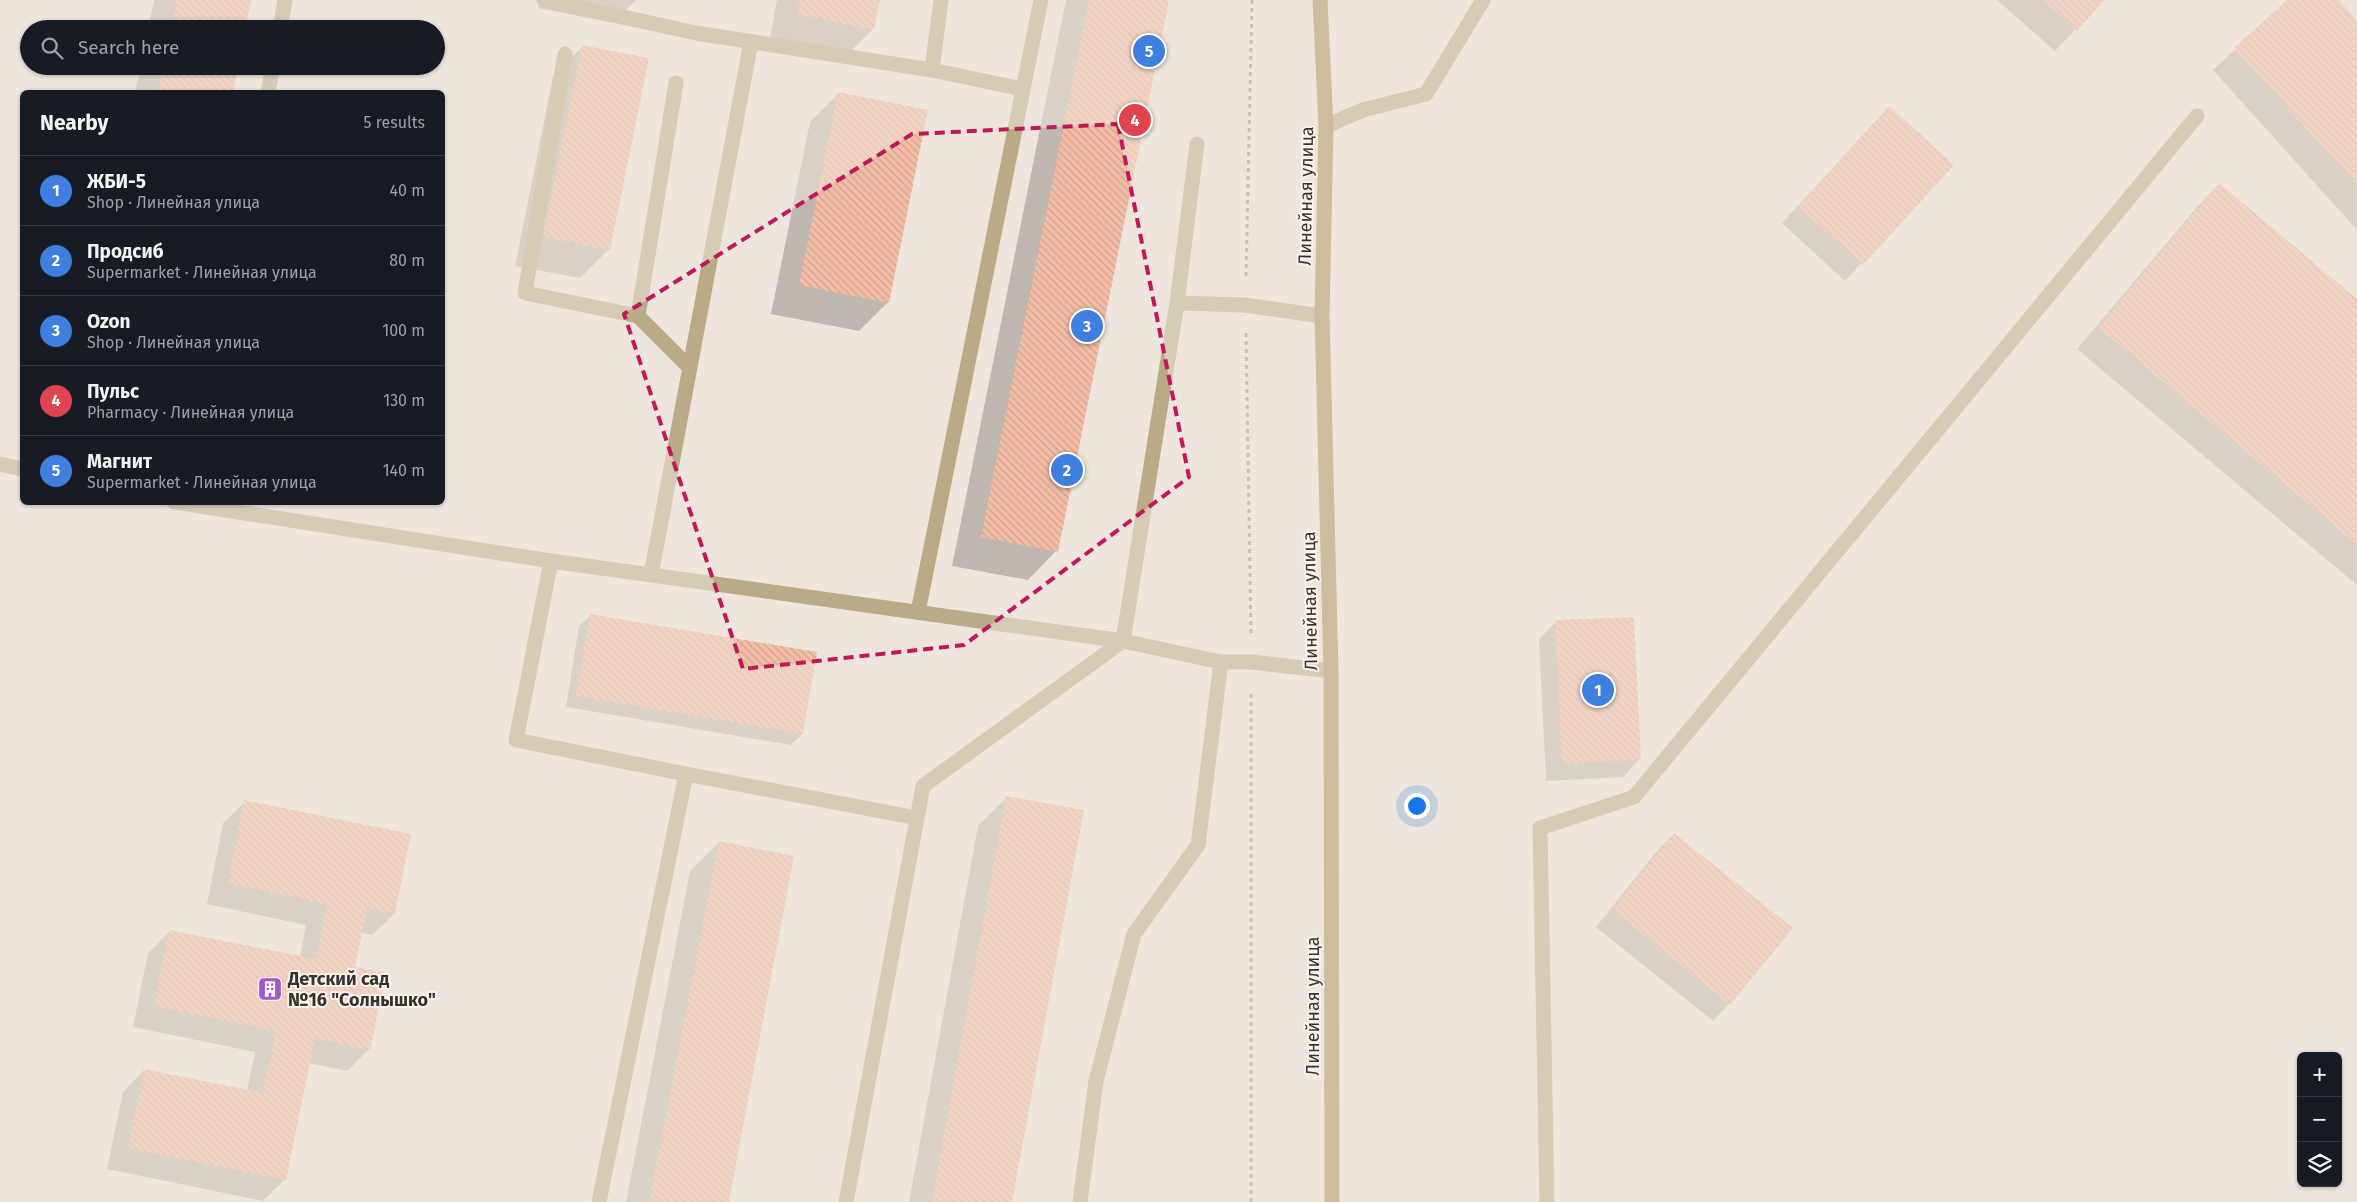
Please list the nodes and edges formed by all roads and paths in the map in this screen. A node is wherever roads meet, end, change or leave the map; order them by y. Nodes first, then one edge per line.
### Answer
1 (285, 0) edge
2 (544, 0) edge
3 (941, 0) edge
4 (1041, 0) edge
5 (1252, 0) edge
6 (1320, 0) edge
7 (1483, 0) edge
8 (282, 20) edge
9 (751, 42) junction
10 (565, 54) dead end
11 (932, 70) junction
12 (271, 75) edge
13 (676, 83) dead end
14 (1022, 89) junction
15 (268, 90) edge
16 (2198, 116) dead end
17 (1326, 126) junction
18 (1197, 144) dead end
19 (1177, 303) junction
20 (1245, 305) junction
21 (638, 316) junction
22 (1322, 316) junction
23 (689, 367) junction
24 (0, 464) edge
25 (20, 469) edge
26 (193, 505) edge
27 (551, 561) junction
28 (651, 575) junction
29 (918, 612) junction
30 (1124, 641) junction
31 (1221, 662) junction
32 (1251, 662) junction
33 (1331, 671) junction
34 (686, 774) junction
35 (917, 818) junction
36 (599, 1202) edge
37 (846, 1202) edge
38 (1080, 1202) edge
39 (1251, 1202) edge
40 (1332, 1202) edge
41 (1547, 1202) edge

1 - 8 lane
2 - 9 lane
3 - 11 lane
4 - 14 lane
5 - 20 path
6 - 17 main road, Линейная улица
7 - 17 lane
9 - 11 lane
9 - 23 lane
10 - 21 lane
11 - 14 lane
12 - 15 lane
13 - 21 lane
14 - 29 lane
16 - 41 lane
17 - 22 main road, Линейная улица
18 - 19 lane
19 - 20 lane
19 - 30 lane
20 - 22 lane
20 - 32 path
21 - 23 lane
22 - 33 main road, Линейная улица
23 - 28 lane
24 - 25 lane
26 - 27 lane
27 - 28 lane
27 - 34 lane
28 - 29 lane
29 - 30 lane
30 - 31 lane
30 - 35 lane
31 - 32 lane
31 - 38 lane
32 - 33 lane
32 - 39 path
33 - 40 main road, Линейная улица
34 - 35 lane
34 - 36 lane
35 - 37 lane

